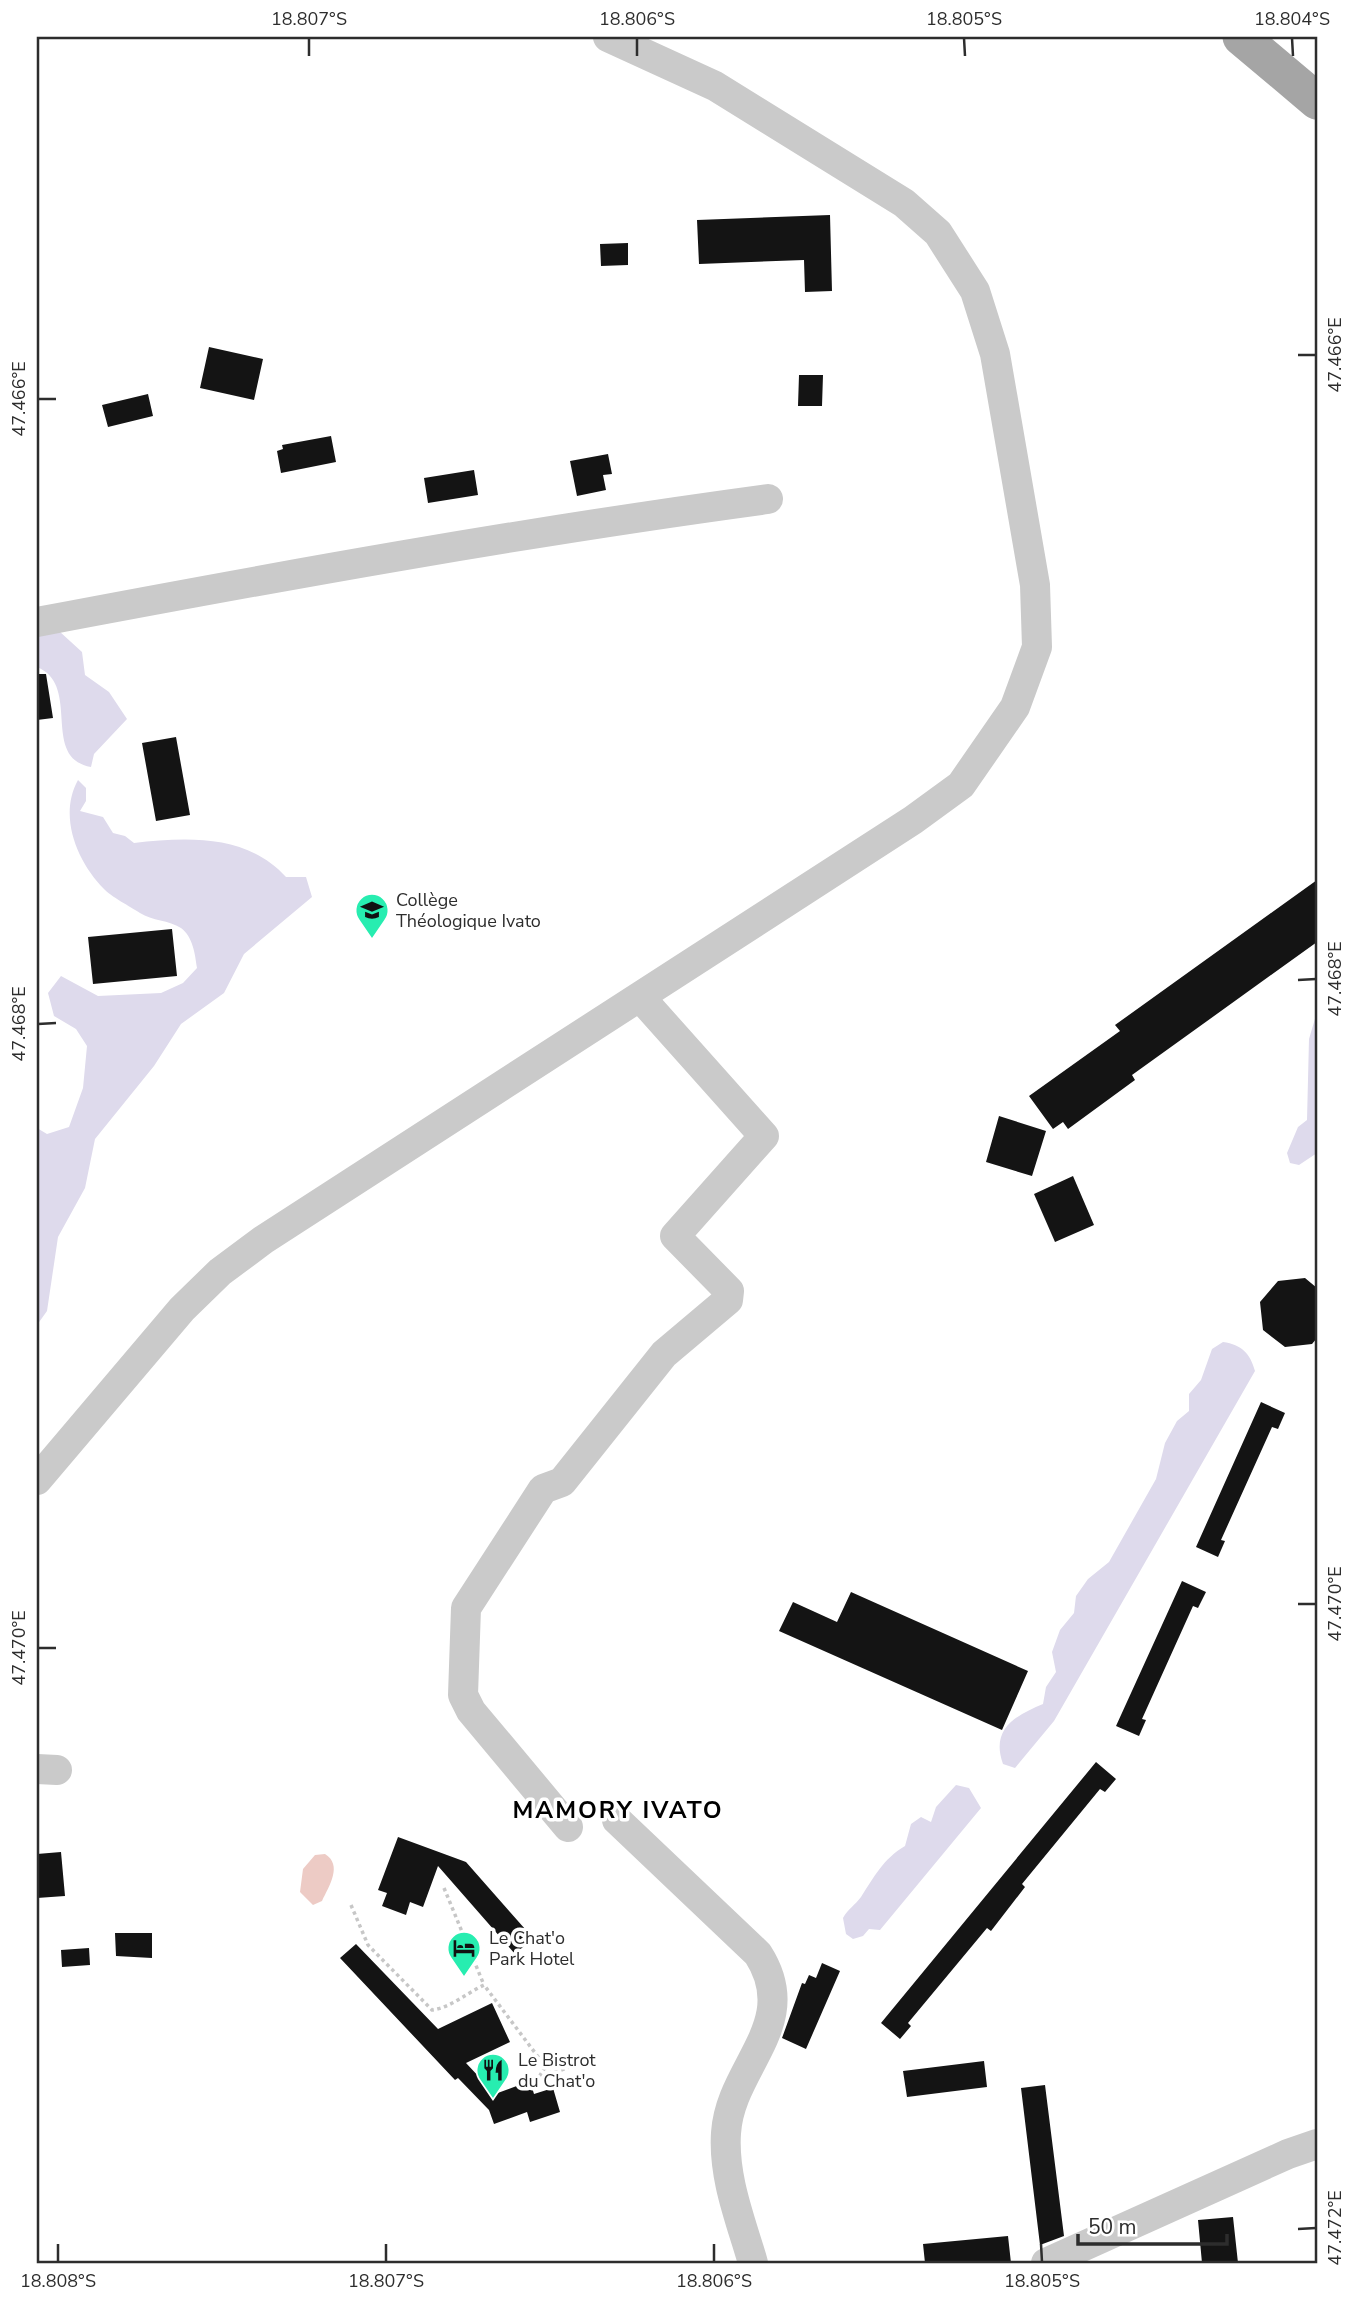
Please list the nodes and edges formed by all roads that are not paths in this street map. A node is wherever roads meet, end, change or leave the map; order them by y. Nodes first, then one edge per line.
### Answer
1 (608, 37) edge
2 (1241, 37) edge
3 (1317, 101) edge
4 (768, 499) dead end
5 (37, 622) edge
6 (640, 996) junction
7 (37, 1480) edge
8 (617, 1820) dead end
9 (568, 1827) dead end
10 (1317, 2144) edge
11 (752, 2263) edge
12 (1046, 2263) edge

1 - 6 street
2 - 3 main road
4 - 5 street
6 - 7 street
6 - 9 street
8 - 11 street
10 - 12 street

